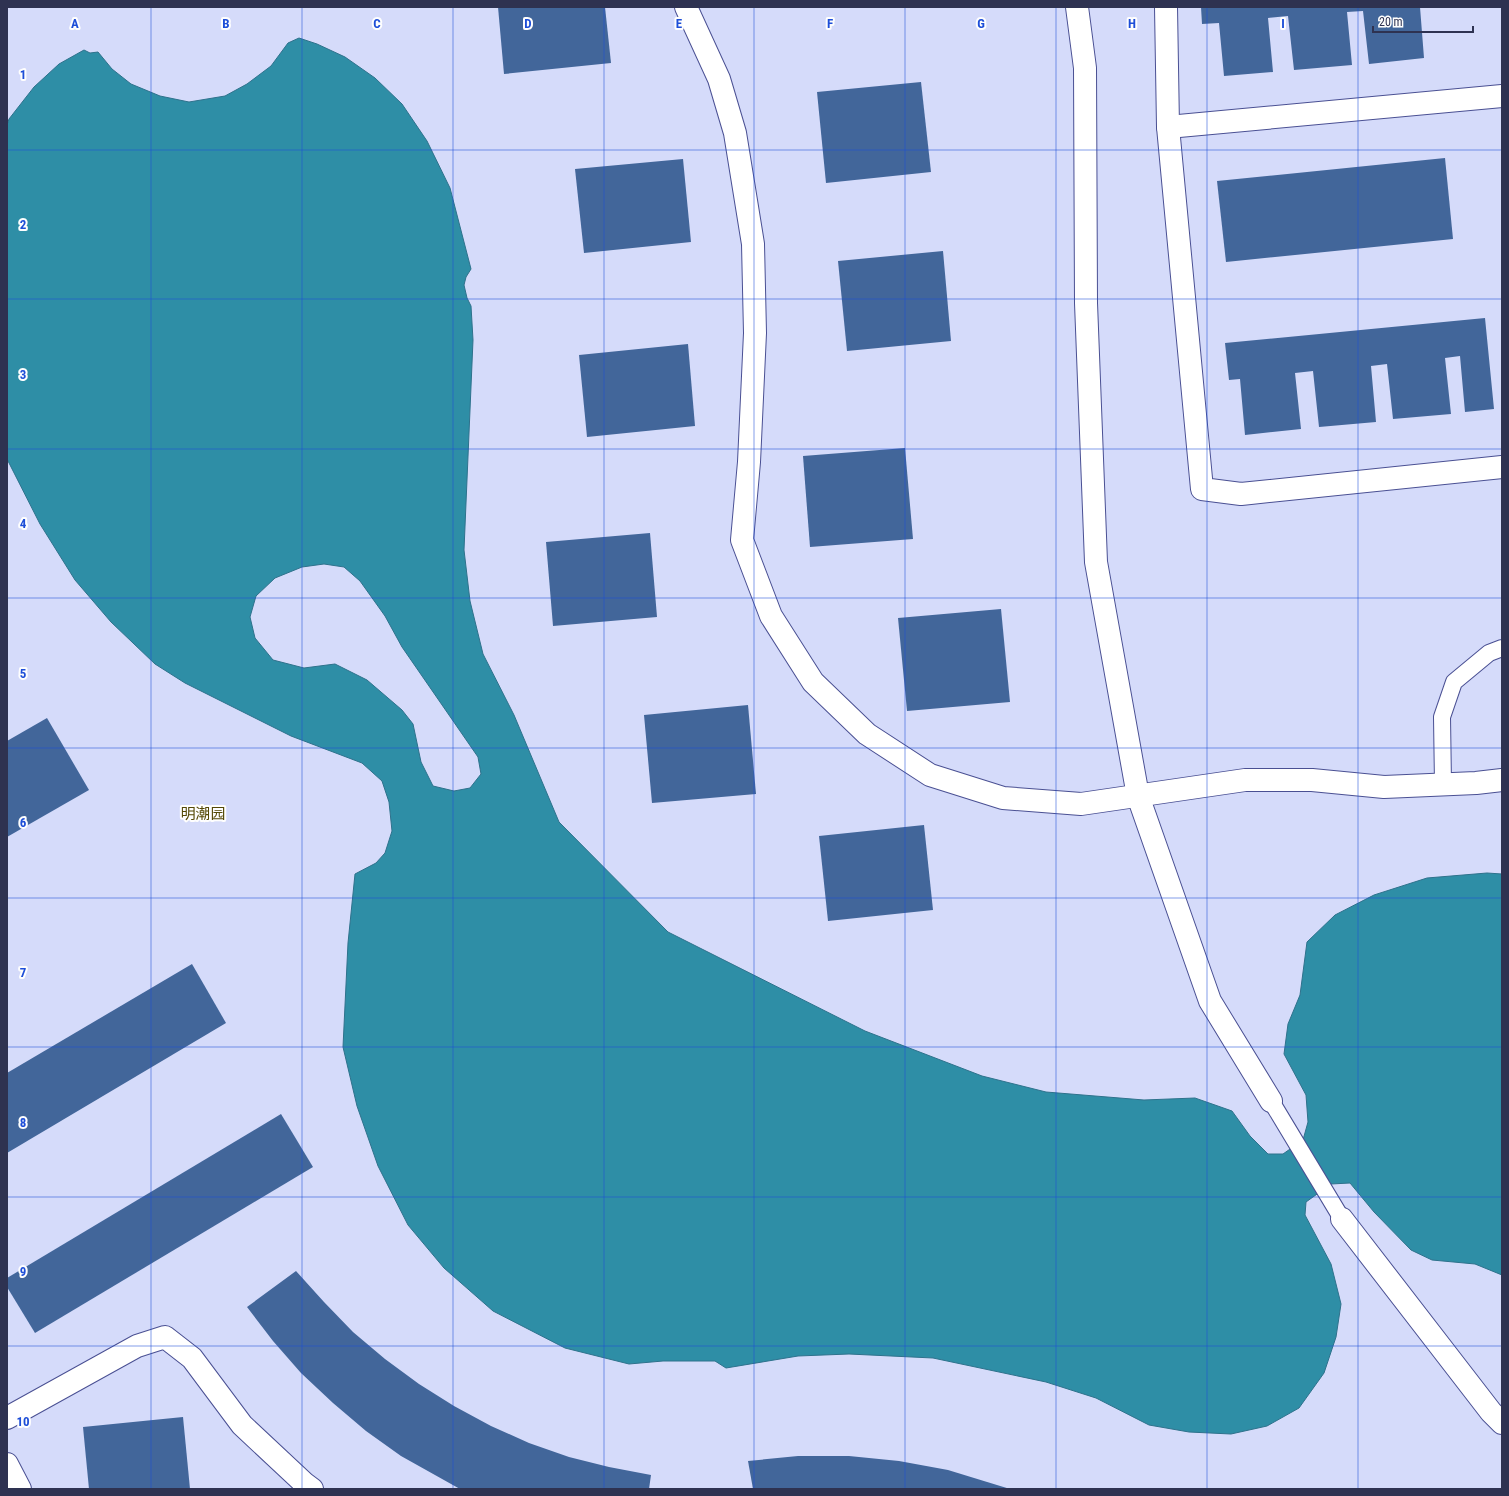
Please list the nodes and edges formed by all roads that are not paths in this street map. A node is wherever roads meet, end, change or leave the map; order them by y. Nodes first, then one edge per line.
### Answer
1 (686, 7) edge
2 (1077, 7) edge
3 (1166, 7) edge
4 (1502, 96) edge
5 (1168, 127) junction
6 (1502, 467) edge
7 (1502, 648) edge
8 (1502, 780) edge
9 (1443, 784) junction
10 (1138, 796) junction
11 (1271, 1101) joint
12 (1342, 1219) joint
13 (7, 1418) edge
14 (1502, 1423) edge
15 (7, 1464) edge
16 (20, 1489) edge
17 (312, 1489) edge

1 - 10 street
2 - 10 street
3 - 5 street
4 - 5 street
5 - 6 street
7 - 9 lane
8 - 9 street
9 - 10 street
10 - 11 street
11 - 12 lane
12 - 14 street
13 - 17 street
15 - 16 street

